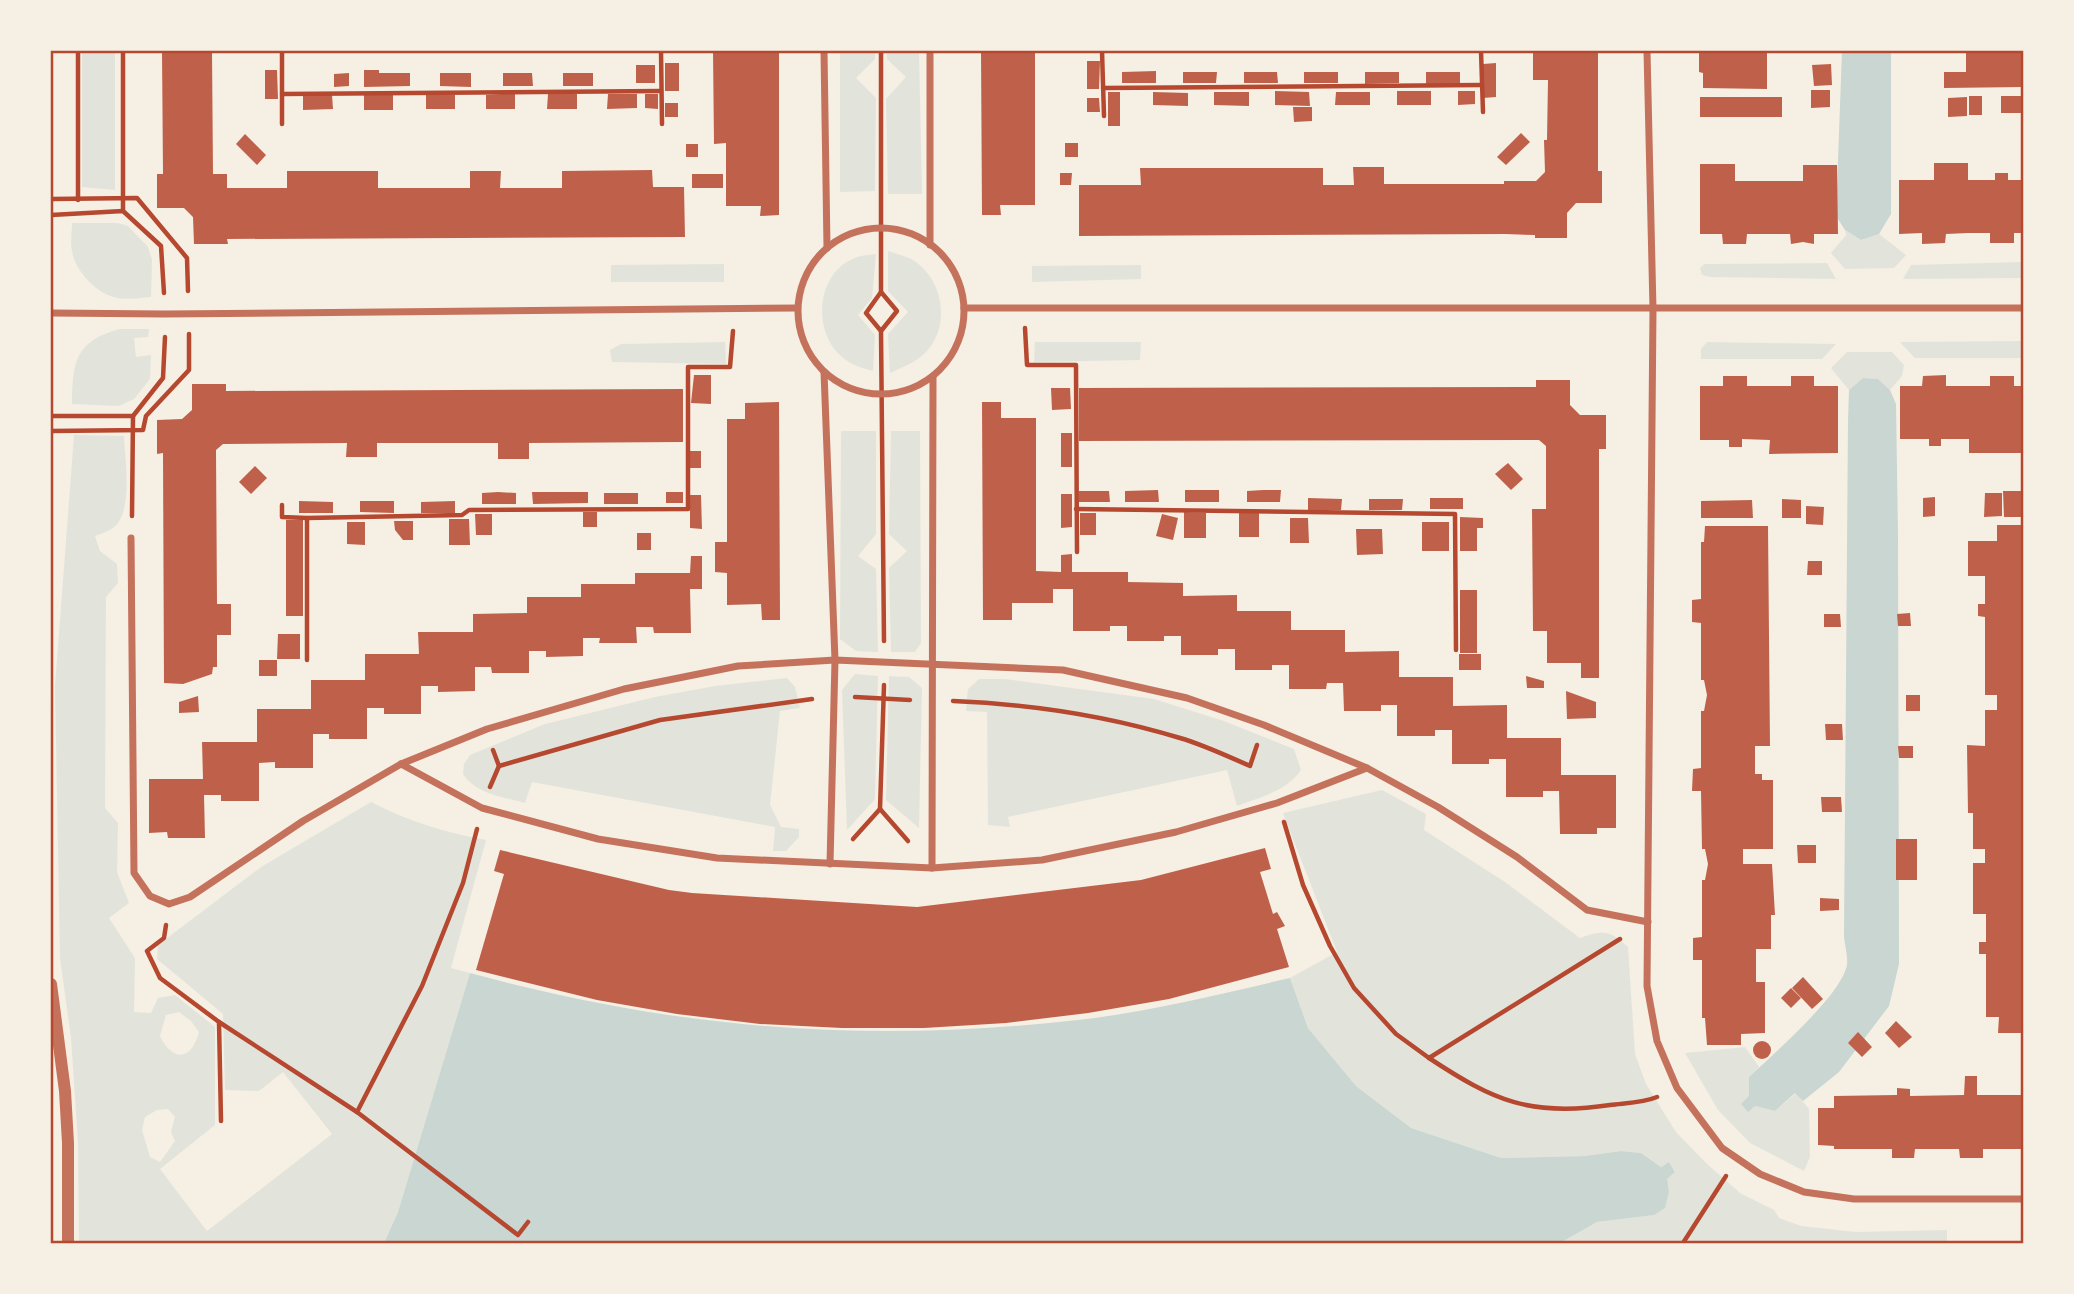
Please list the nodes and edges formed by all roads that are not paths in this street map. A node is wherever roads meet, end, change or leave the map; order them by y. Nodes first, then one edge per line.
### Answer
1 (824, 51) edge
2 (930, 51) edge
3 (1647, 51) edge
4 (930, 245) junction
5 (827, 248) junction
6 (797, 308) junction
7 (964, 308) junction
8 (2023, 308) edge
9 (1653, 309) junction
10 (51, 313) edge
11 (824, 372) junction
12 (933, 376) junction
13 (131, 538) road end
14 (835, 660) junction
15 (933, 663) junction
16 (401, 764) junction
17 (1367, 768) junction
18 (830, 864) junction
19 (932, 868) junction
20 (1648, 922) junction
21 (51, 984) edge
22 (2023, 1199) edge
23 (68, 1243) edge

1 - 5 street
2 - 4 street
3 - 9 street
4 - 5 street
4 - 7 street
5 - 6 street
6 - 10 street
6 - 11 street
7 - 9 street
7 - 12 street
8 - 9 street
9 - 20 street
11 - 12 street
11 - 14 street
12 - 15 street
13 - 16 street
14 - 15 street
14 - 16 street
14 - 18 street
15 - 17 street
15 - 19 street
16 - 18 street
17 - 19 street
17 - 20 street
18 - 19 street
20 - 22 street
21 - 23 street

